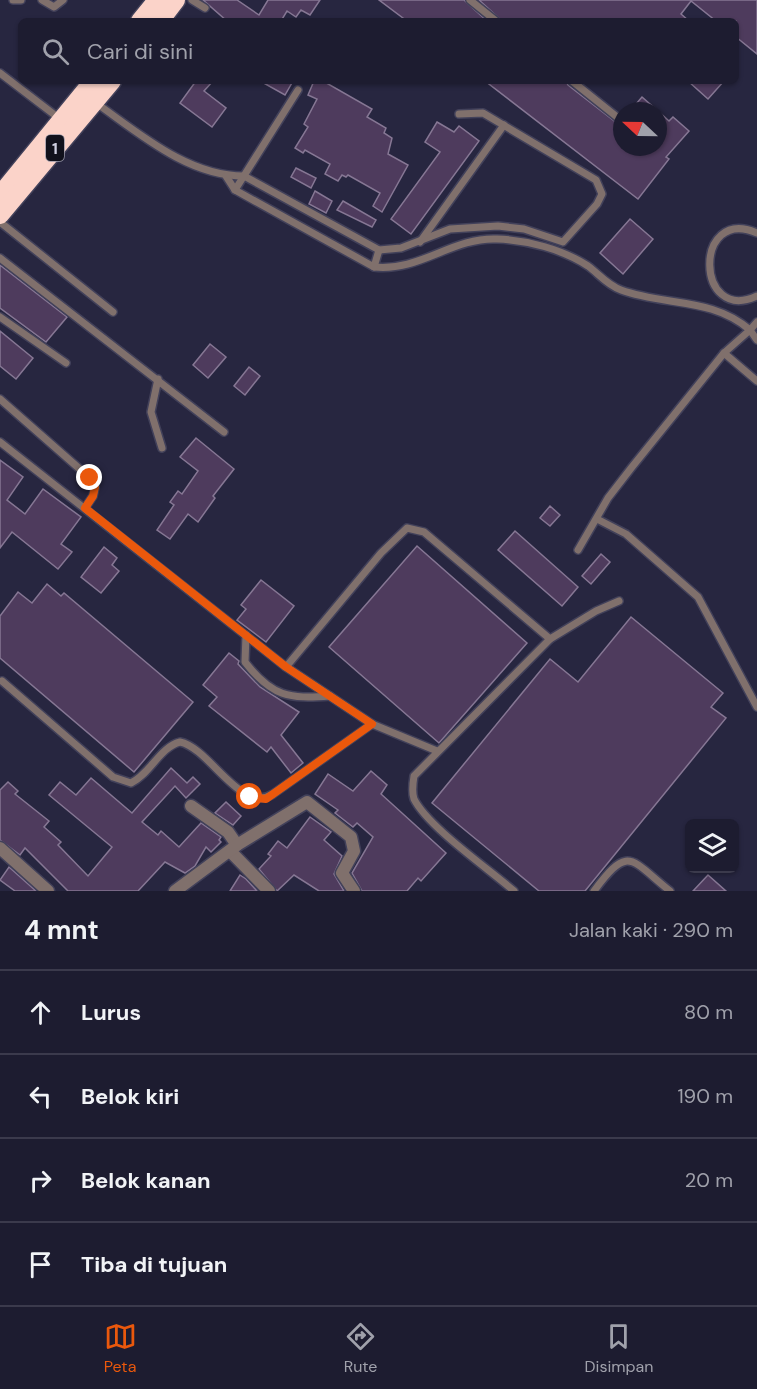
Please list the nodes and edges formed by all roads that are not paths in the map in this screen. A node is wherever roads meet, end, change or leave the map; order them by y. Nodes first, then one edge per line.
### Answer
1 (13, 0) edge
2 (21, 0) edge
3 (42, 0) edge
4 (63, 0) edge
5 (176, 0) edge
6 (192, 0) edge
7 (470, 0) edge
8 (155, 6) edge
9 (205, 8) dead end
10 (143, 18) edge
11 (492, 18) edge
12 (0, 73) edge
13 (91, 84) edge
14 (110, 84) edge
15 (576, 84) edge
16 (298, 90) dead end
17 (95, 102) junction
18 (459, 114) dead end
19 (613, 114) edge
20 (62, 120) junction
21 (504, 125) junction
22 (226, 176) junction
23 (244, 176) junction
24 (235, 190) junction
25 (0, 195) edge
26 (0, 216) edge
27 (0, 222) edge
28 (757, 233) edge
29 (420, 242) junction
30 (379, 250) junction
31 (0, 258) edge
32 (374, 267) junction
33 (757, 296) edge
34 (113, 312) dead end
35 (0, 317) edge
36 (757, 322) edge
37 (750, 330) junction
38 (757, 340) edge
39 (724, 353) junction
40 (66, 363) dead end
41 (158, 379) junction
42 (757, 381) edge
43 (0, 399) edge
44 (224, 432) dead end
45 (0, 442) edge
46 (162, 448) dead end
47 (85, 508) junction
48 (597, 519) junction
49 (578, 550) dead end
50 (619, 601) dead end
51 (246, 635) junction
52 (550, 639) junction
53 (286, 667) junction
54 (2, 681) dead end
55 (330, 696) junction
56 (757, 707) edge
57 (372, 724) junction
58 (438, 751) junction
59 (191, 806) dead end
60 (0, 848) edge
61 (233, 848) junction
62 (48, 891) edge
63 (175, 891) edge
64 (269, 891) edge
65 (354, 891) edge
66 (514, 891) edge
67 (594, 891) edge
68 (670, 891) edge

1 - 2 lane
3 - 4 lane
5 - 8 highway
6 - 9 lane
7 - 11 lane
8 - 10 highway
12 - 20 lane
13 - 20 highway, 1
14 - 17 highway, 1
15 - 19 lane
16 - 23 lane
17 - 22 lane
17 - 26 highway, 1
18 - 21 lane
20 - 25 highway, 1
21 - 29 lane
21 - 29 lane
22 - 23 lane
22 - 24 lane
23 - 24 lane
23 - 30 lane
24 - 32 lane
27 - 34 lane
28 - 33 lane
29 - 30 lane
30 - 32 lane
31 - 41 lane
32 - 37 lane
35 - 40 lane
36 - 37 lane
37 - 38 lane
37 - 39 lane
39 - 42 lane
39 - 48 lane
41 - 44 lane
41 - 46 lane
43 - 47 lane
45 - 47 lane
47 - 51 lane
48 - 49 lane
48 - 56 lane
50 - 52 lane
51 - 53 lane
51 - 55 lane
52 - 53 lane
52 - 58 lane
53 - 55 lane
54 - 57 lane
55 - 57 lane
57 - 58 lane
58 - 66 lane
59 - 61 street
60 - 62 street
61 - 63 street
61 - 64 street
61 - 65 street
67 - 68 lane

